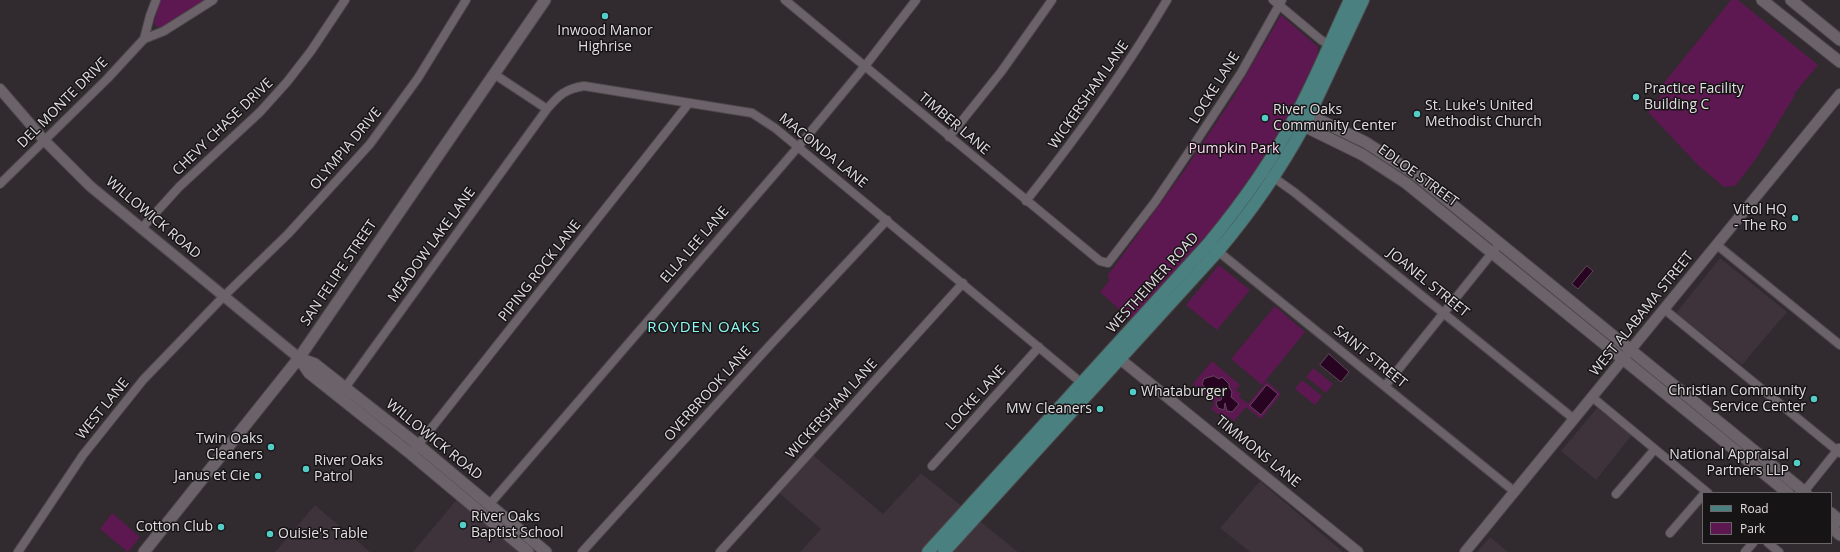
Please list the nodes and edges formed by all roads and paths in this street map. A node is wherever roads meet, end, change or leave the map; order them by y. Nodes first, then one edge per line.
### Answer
1 (156, 0) edge
2 (213, 0) edge
3 (345, 0) edge
4 (466, 0) edge
5 (545, 0) edge
6 (785, 0) edge
7 (916, 0) edge
8 (1052, 0) edge
9 (1167, 0) edge
10 (1350, 0) edge
11 (1363, 0) edge
12 (1791, 0) edge
13 (1278, 2) edge
14 (1769, 2) edge
15 (144, 39) junction
16 (1840, 40) edge
17 (1334, 47) junction
18 (1840, 62) edge
19 (865, 66) junction
20 (494, 74) junction
21 (0, 89) edge
22 (1840, 94) edge
23 (689, 103) junction
24 (547, 109) junction
25 (1297, 114) junction
26 (1307, 120) junction
27 (950, 137) junction
28 (44, 140) junction
29 (798, 146) junction
30 (1268, 173) junction
31 (0, 184) edge
32 (1436, 191) junction
33 (1026, 201) junction
34 (1428, 201) junction
35 (887, 220) junction
36 (141, 229) junction
37 (1500, 243) junction
38 (1717, 245) junction
39 (1214, 247) junction
40 (1492, 252) junction
41 (1108, 264) joint
42 (963, 283) junction
43 (1554, 286) junction
44 (224, 296) junction
45 (1546, 296) junction
46 (1163, 303) junction
47 (1664, 309) junction
48 (1443, 313) junction
49 (1126, 335) junction
50 (1840, 346) edge
51 (1039, 347) junction
52 (1631, 350) junction
53 (299, 358) junction
54 (1120, 359) junction
55 (1623, 359) junction
56 (1385, 386) junction
57 (1086, 387) junction
58 (345, 388) junction
59 (338, 397) junction
60 (1592, 397) junction
61 (1574, 419) junction
62 (1712, 423) junction
63 (1655, 449) junction
64 (415, 450) junction
65 (1839, 451) edge
66 (932, 466) dead end
67 (1515, 492) junction
68 (1704, 492) edge
69 (1787, 492) edge
70 (1804, 492) edge
71 (1806, 492) edge
72 (1616, 494) dead end
73 (1702, 496) edge
74 (489, 505) junction
75 (480, 512) junction
76 (1832, 514) edge
77 (489, 520) junction
78 (1840, 521) edge
79 (1832, 528) edge
80 (1670, 533) dead end
81 (1840, 535) edge
82 (1751, 544) edge
83 (1769, 544) edge
84 (944, 549) edge
85 (18, 552) edge
86 (144, 552) edge
87 (528, 552) edge
88 (546, 552) edge
89 (582, 552) edge
90 (720, 552) edge
91 (928, 552) edge
92 (1358, 552) edge
93 (1465, 552) edge
94 (1745, 552) edge
95 (1779, 552) edge

1 - 15 street, DEL MONTE DRIVE
2 - 15 street, DEL MONTE DRIVE
3 - 36 street, CHEVY CHASE DRIVE
4 - 44 street, OLYMPIA DRIVE
5 - 20 main road, SAN FELIPE STREET
6 - 19 street, TIMBER LANE
7 - 19 street, ELLA LEE LANE
8 - 27 street
9 - 33 street, WICKERSHAM LANE
10 - 17 main road, WESTHEIMER ROAD
11 - 17 main road, WESTHEIMER ROAD
12 - 16 main road
13 - 17 street
13 - 41 street, LOCKE LANE
14 - 18 main road
15 - 28 street, DEL MONTE DRIVE
17 - 25 main road, WESTHEIMER ROAD
17 - 26 main road, WESTHEIMER ROAD
19 - 27 street, TIMBER LANE
19 - 29 street, ELLA LEE LANE
20 - 24 street
20 - 53 main road, SAN FELIPE STREET
21 - 28 street, WILLOWICK ROAD
22 - 38 street, WEST ALABAMA STREET
23 - 24 street, MACONDA LANE
23 - 29 street, MACONDA LANE
23 - 64 street, PIPING ROCK LANE
24 - 58 street, MEADOW LAKE LANE
25 - 26 main road, EDLOE STREET
25 - 30 main road, WESTHEIMER ROAD
26 - 30 main road, WESTHEIMER ROAD
26 - 32 main road, EDLOE STREET
26 - 34 main road, EDLOE STREET
27 - 33 street, TIMBER LANE
28 - 31 street, DEL MONTE DRIVE
28 - 36 street, WILLOWICK ROAD
29 - 35 street, MACONDA LANE
29 - 74 street, ELLA LEE LANE
30 - 39 main road, WESTHEIMER ROAD
30 - 48 street, JOANEL STREET
32 - 34 main road
32 - 37 main road, EDLOE STREET
33 - 41 street, TIMBER LANE
34 - 40 main road, EDLOE STREET
35 - 42 street, MACONDA LANE
35 - 89 street, OVERBROOK LANE
36 - 44 street, WILLOWICK ROAD
37 - 40 street
37 - 43 main road, EDLOE STREET
38 - 47 street, WEST ALABAMA STREET
38 - 50 street
39 - 46 main road, WESTHEIMER ROAD
39 - 56 street, SAINT STREET
40 - 45 main road, EDLOE STREET
40 - 48 street
42 - 51 street, MACONDA LANE
42 - 90 street, WICKERSHAM LANE
43 - 45 main road
43 - 52 main road, EDLOE STREET
44 - 53 street, WILLOWICK ROAD
44 - 85 street, WEST LANE
45 - 55 main road, EDLOE STREET
46 - 49 main road, WESTHEIMER ROAD
46 - 54 main road, WESTHEIMER ROAD
47 - 52 street, WEST ALABAMA STREET
47 - 65 street
48 - 56 street
48 - 61 street, JOANEL STREET
49 - 54 main road
49 - 57 main road, WESTHEIMER ROAD
51 - 57 street, MACONDA LANE
51 - 66 street, LOCKE LANE
52 - 55 street, WEST ALABAMA STREET
52 - 62 main road, EDLOE STREET
53 - 58 main road, WILLOWICK ROAD
53 - 59 main road, WILLOWICK ROAD
53 - 86 main road, SAN FELIPE STREET
54 - 57 main road, WESTHEIMER ROAD
54 - 92 street, TIMMONS LANE
55 - 60 street, WEST ALABAMA STREET
55 - 62 main road, EDLOE STREET
56 - 67 street, SAINT STREET
57 - 84 main road, WESTHEIMER ROAD
58 - 59 street, MEADOW LAKE LANE
58 - 64 main road, WILLOWICK ROAD
59 - 64 main road, WILLOWICK ROAD
60 - 61 street, WEST ALABAMA STREET
60 - 63 street
61 - 67 street, WEST ALABAMA STREET
62 - 69 main road, EDLOE STREET
62 - 70 main road, EDLOE STREET
63 - 68 street
63 - 72 street
64 - 74 main road, WILLOWICK ROAD
64 - 75 main road, WILLOWICK ROAD
65 - 71 street
67 - 93 street, WEST ALABAMA STREET
73 - 80 street
74 - 75 street, ELLA LEE LANE
74 - 77 street
74 - 88 main road, WILLOWICK ROAD
75 - 77 main road, WILLOWICK ROAD
76 - 78 main road
77 - 87 main road, WILLOWICK ROAD
79 - 81 main road
82 - 94 street
83 - 95 street
84 - 91 main road, WESTHEIMER ROAD

